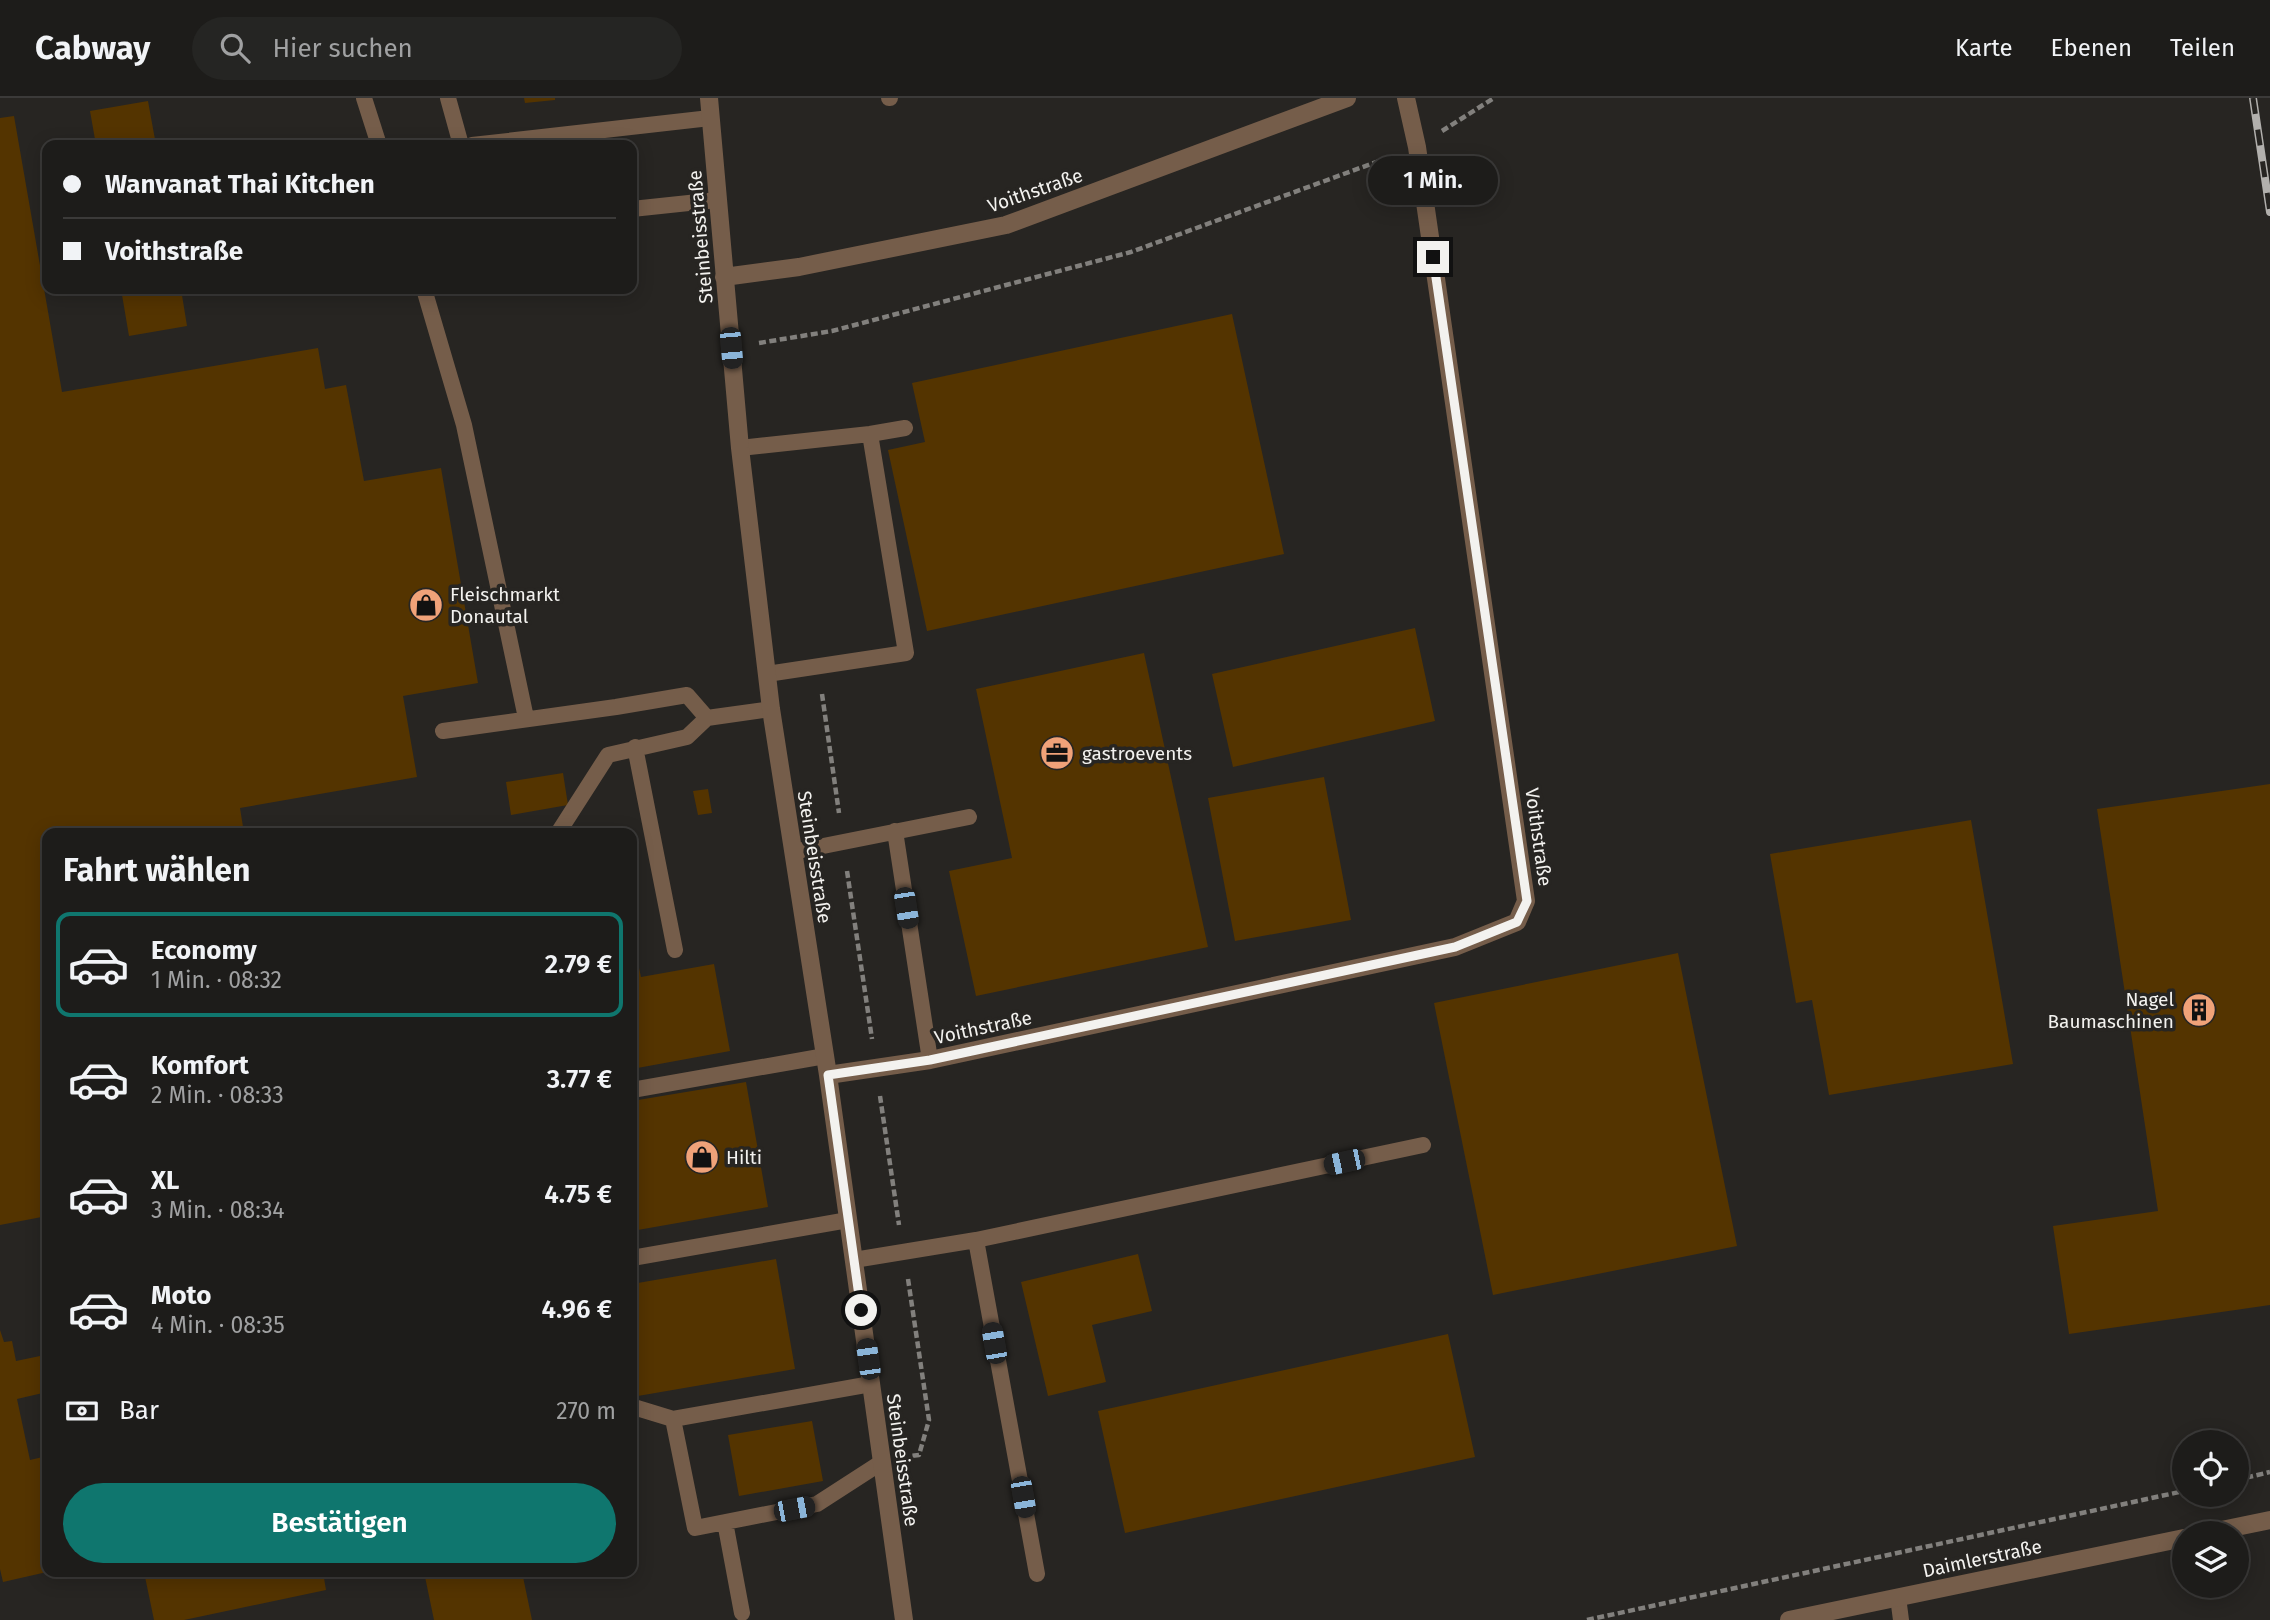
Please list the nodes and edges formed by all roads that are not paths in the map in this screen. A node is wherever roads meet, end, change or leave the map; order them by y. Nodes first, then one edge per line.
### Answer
1 (364, 98) edge
2 (448, 98) edge
3 (709, 98) edge
4 (1347, 98) edge
5 (1406, 98) edge
6 (710, 118) junction
7 (377, 140) edge
8 (460, 140) edge
9 (516, 140) edge
10 (717, 200) junction
11 (637, 208) edge
12 (724, 277) junction
13 (425, 294) edge
14 (905, 428) dead end
15 (870, 435) junction
16 (740, 448) junction
17 (766, 674) junction
18 (771, 709) junction
19 (526, 718) junction
20 (707, 718) junction
21 (443, 731) dead end
22 (635, 747) junction
23 (969, 817) dead end
24 (561, 828) edge
25 (895, 831) junction
26 (793, 852) junction
27 (675, 950) dead end
28 (825, 1056) junction
29 (930, 1060) junction
30 (828, 1075) junction
31 (637, 1089) edge
32 (1423, 1145) dead end
33 (848, 1220) junction
34 (976, 1240) junction
35 (637, 1257) edge
36 (854, 1260) junction
37 (871, 1384) junction
38 (637, 1408) edge
39 (673, 1419) junction
40 (882, 1462) junction
41 (2270, 1520) edge
42 (726, 1522) junction
43 (2249, 1524) edge
44 (2172, 1540) edge
45 (1037, 1574) dead end
46 (1898, 1597) junction
47 (742, 1613) dead end
48 (904, 1620) edge
49 (1789, 1620) edge
50 (1901, 1620) edge

1 - 7 lane
2 - 8 lane
3 - 6 street, Steinbeisstraße
4 - 12 street, Voithstraße
5 - 29 street, Voithstraße
6 - 9 lane
6 - 10 street, Steinbeisstraße
10 - 11 lane
10 - 12 street, Steinbeisstraße
12 - 16 street, Steinbeisstraße
13 - 19 lane
14 - 15 lane
15 - 16 lane
15 - 17 lane
16 - 17 street, Steinbeisstraße
17 - 18 street, Steinbeisstraße
18 - 20 lane
18 - 26 street, Steinbeisstraße
19 - 20 lane
19 - 21 lane
20 - 22 lane
22 - 24 lane
22 - 27 lane
23 - 25 lane
25 - 26 lane
25 - 29 lane
26 - 28 street, Steinbeisstraße
28 - 30 street, Steinbeisstraße
28 - 31 lane
29 - 30 street, Voithstraße
30 - 33 street, Steinbeisstraße
32 - 34 lane
33 - 35 lane
33 - 36 street, Steinbeisstraße
34 - 36 lane
34 - 45 lane
36 - 37 street, Steinbeisstraße
37 - 39 lane
37 - 40 street, Steinbeisstraße
38 - 39 lane
39 - 42 lane
40 - 42 lane
40 - 48 street, Steinbeisstraße
41 - 43 street
42 - 47 lane
44 - 46 street, Daimlerstraße
46 - 49 street, Daimlerstraße
46 - 50 lane

